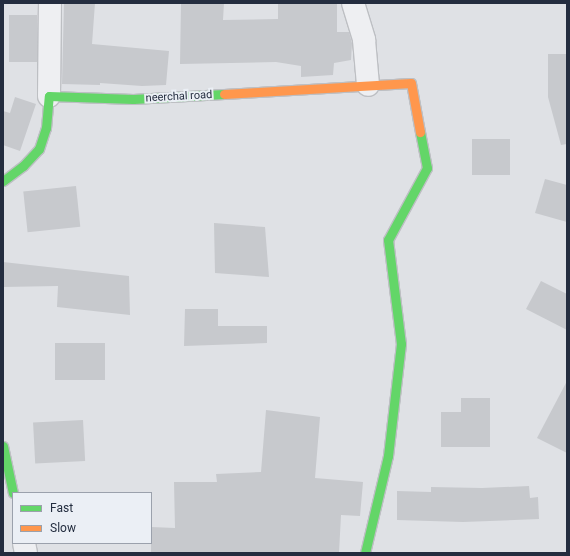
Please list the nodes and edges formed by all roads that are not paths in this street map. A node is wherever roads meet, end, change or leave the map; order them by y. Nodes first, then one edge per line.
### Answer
1 (50, 3) edge
2 (353, 3) edge
3 (368, 85) junction
4 (49, 96) junction
5 (3, 181) edge
6 (3, 446) edge
7 (13, 492) edge
8 (365, 553) edge

1 - 4 street
2 - 3 street
3 - 4 street, neerchal road
3 - 8 street, neerchal road
4 - 5 street
6 - 7 street

